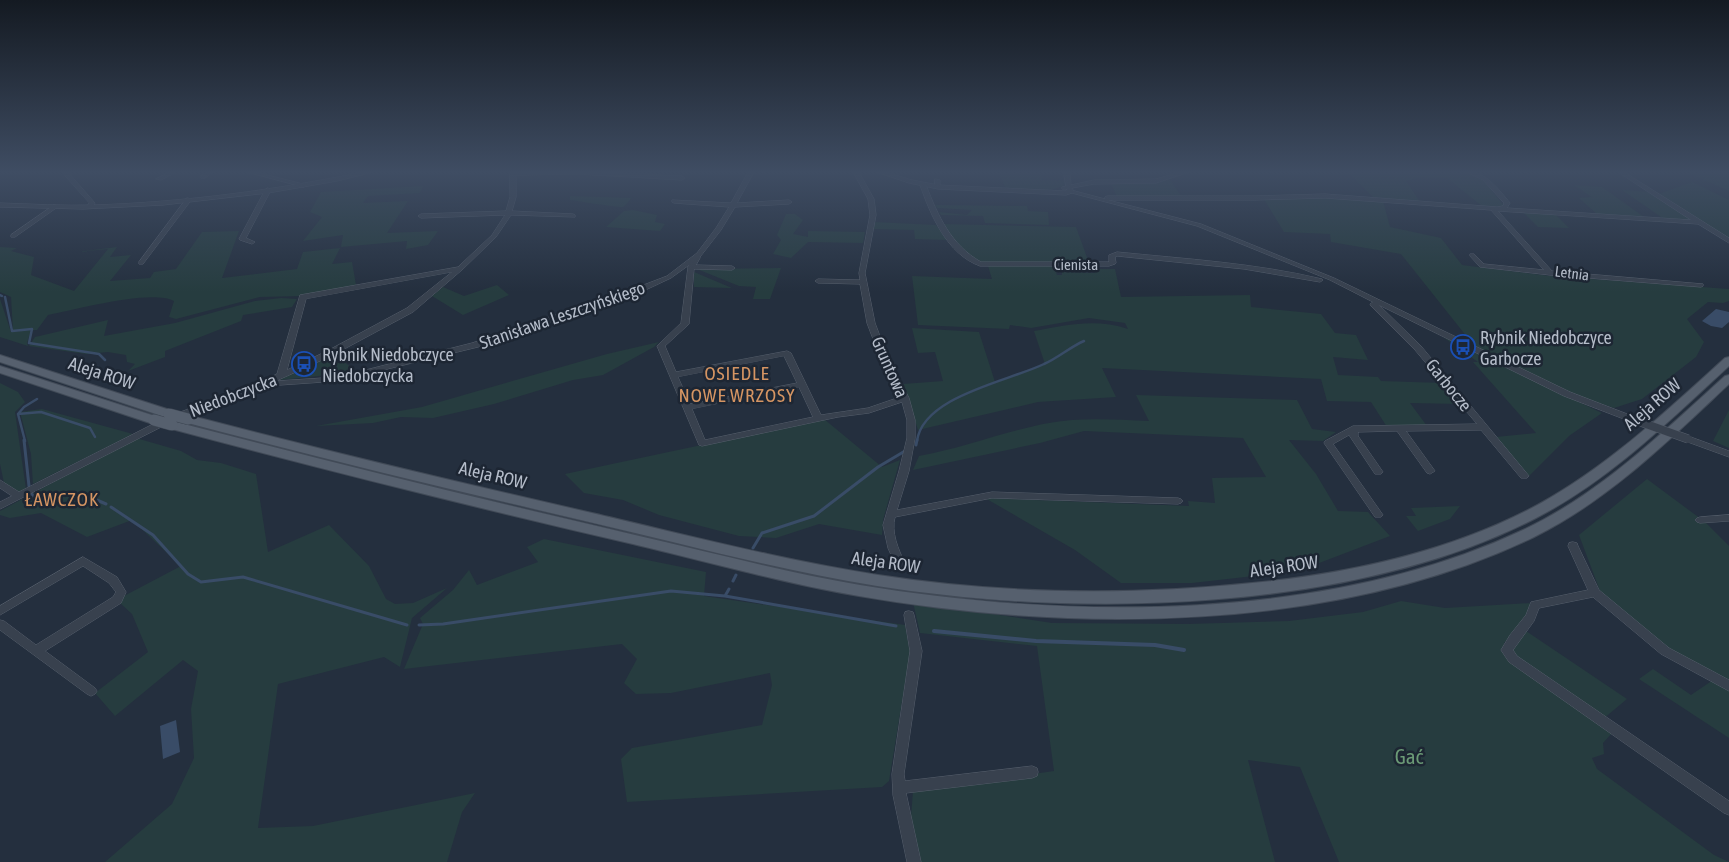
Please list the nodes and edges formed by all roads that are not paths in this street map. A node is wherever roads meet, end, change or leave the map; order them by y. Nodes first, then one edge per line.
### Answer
1 (47, 212) edge
2 (179, 212) edge
3 (256, 212) edge
4 (729, 212) edge
5 (873, 212) edge
6 (933, 212) edge
7 (1152, 212) edge
8 (1494, 212) edge
9 (1547, 212) edge
10 (1684, 212) edge
11 (508, 213) junction
12 (422, 216) dead end
13 (573, 216) dead end
14 (1699, 222) junction
15 (13, 236) dead end
16 (1729, 241) edge
17 (252, 242) dead end
18 (699, 254) junction
19 (1472, 255) dead end
20 (140, 263) dead end
21 (691, 267) junction
22 (461, 268) junction
23 (732, 268) dead end
24 (1550, 273) junction
25 (1326, 280) junction
26 (818, 281) dead end
27 (863, 282) junction
28 (1701, 285) dead end
29 (1368, 299) junction
30 (787, 353) joint
31 (0, 358) edge
32 (1729, 360) edge
33 (0, 369) edge
34 (674, 375) junction
35 (281, 376) junction
36 (1729, 378) edge
37 (262, 384) junction
38 (802, 384) junction
39 (905, 398) junction
40 (687, 407) junction
41 (818, 418) junction
42 (1632, 419) joint
43 (171, 420) junction
44 (1482, 427) junction
45 (1399, 428) junction
46 (1353, 430) junction
47 (1688, 439) joint
48 (1729, 454) edge
49 (1430, 471) dead end
50 (1378, 472) dead end
51 (1524, 476) dead end
52 (0, 483) edge
53 (18, 496) junction
54 (1178, 501) dead end
55 (0, 506) edge
56 (892, 514) junction
57 (1378, 515) dead end
58 (1729, 518) edge
59 (1700, 520) dead end
60 (1572, 546) dead end
61 (900, 563) dead end
62 (1595, 593) junction
63 (0, 611) edge
64 (909, 615) dead end
65 (0, 624) edge
66 (36, 651) junction
67 (1729, 686) edge
68 (91, 691) dead end
69 (1032, 772) dead end
70 (899, 788) junction
71 (1729, 809) edge
72 (914, 862) edge

1 - 15 street
2 - 20 street
3 - 17 street
4 - 18 street, Stanisława Leszczyńskiego
5 - 27 street, Gruntowa
6 - 25 street, Cienista
7 - 25 street
8 - 24 street, Letnia
9 - 14 street
10 - 14 street
11 - 12 street
11 - 13 street
11 - 22 street, Niedobczycka
14 - 16 street
18 - 21 street
18 - 37 street, Stanisława Leszczyńskiego
19 - 24 street
21 - 23 street
21 - 34 street
22 - 35 street, Niedobczycka
22 - 35 street
24 - 28 street, Letnia
25 - 29 street
26 - 27 street
27 - 39 street, Gruntowa
29 - 42 street
29 - 44 street, Garbocze
30 - 34 street
30 - 38 street
31 - 43 main road, Aleja ROW
32 - 43 main road, Aleja ROW, bridge
33 - 43 main road, Aleja ROW, bridge
34 - 40 street
35 - 37 street, Niedobczycka
36 - 43 main road, Aleja ROW
37 - 53 street, Niedobczycka
38 - 40 street
38 - 41 street
39 - 41 street
39 - 56 street, Gruntowa
40 - 41 street
42 - 47 street, bridge
44 - 45 street
44 - 51 street, Garbocze
45 - 46 street
45 - 49 street
46 - 50 street
46 - 57 street
47 - 48 street
52 - 53 street
53 - 55 street, Niedobczycka
54 - 56 street
56 - 61 street, Gruntowa
58 - 59 street
60 - 62 street
62 - 67 street
62 - 71 street
63 - 66 street
64 - 70 street
65 - 66 street
66 - 68 street
69 - 70 street
70 - 72 street

